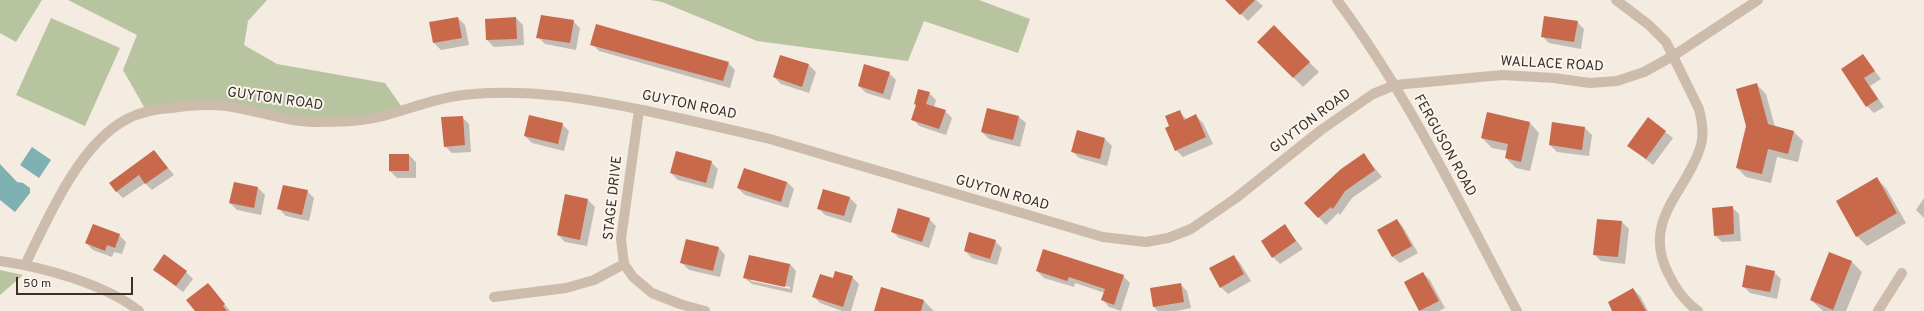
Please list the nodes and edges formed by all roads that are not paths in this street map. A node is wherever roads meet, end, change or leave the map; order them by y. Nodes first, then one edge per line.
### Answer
1 (1337, 0) edge
2 (1616, 0) edge
3 (1758, 0) edge
4 (1673, 56) junction
5 (1394, 84) junction
6 (639, 110) junction
7 (0, 261) edge
8 (624, 264) junction
9 (24, 265) junction
10 (1902, 273) dead end
11 (494, 297) dead end
12 (139, 311) edge
13 (705, 311) edge
14 (1517, 311) edge
15 (1698, 311) edge
16 (1878, 311) edge

1 - 5 street, FERGUSON ROAD
2 - 4 street
3 - 4 street, WALLACE ROAD
4 - 5 street, WALLACE ROAD
4 - 15 street
5 - 6 street, GUYTON ROAD
5 - 14 street, FERGUSON ROAD
6 - 8 street, STAGE DRIVE
6 - 9 street, GUYTON ROAD
7 - 9 street
8 - 11 street
8 - 13 street
9 - 12 street
10 - 16 street

